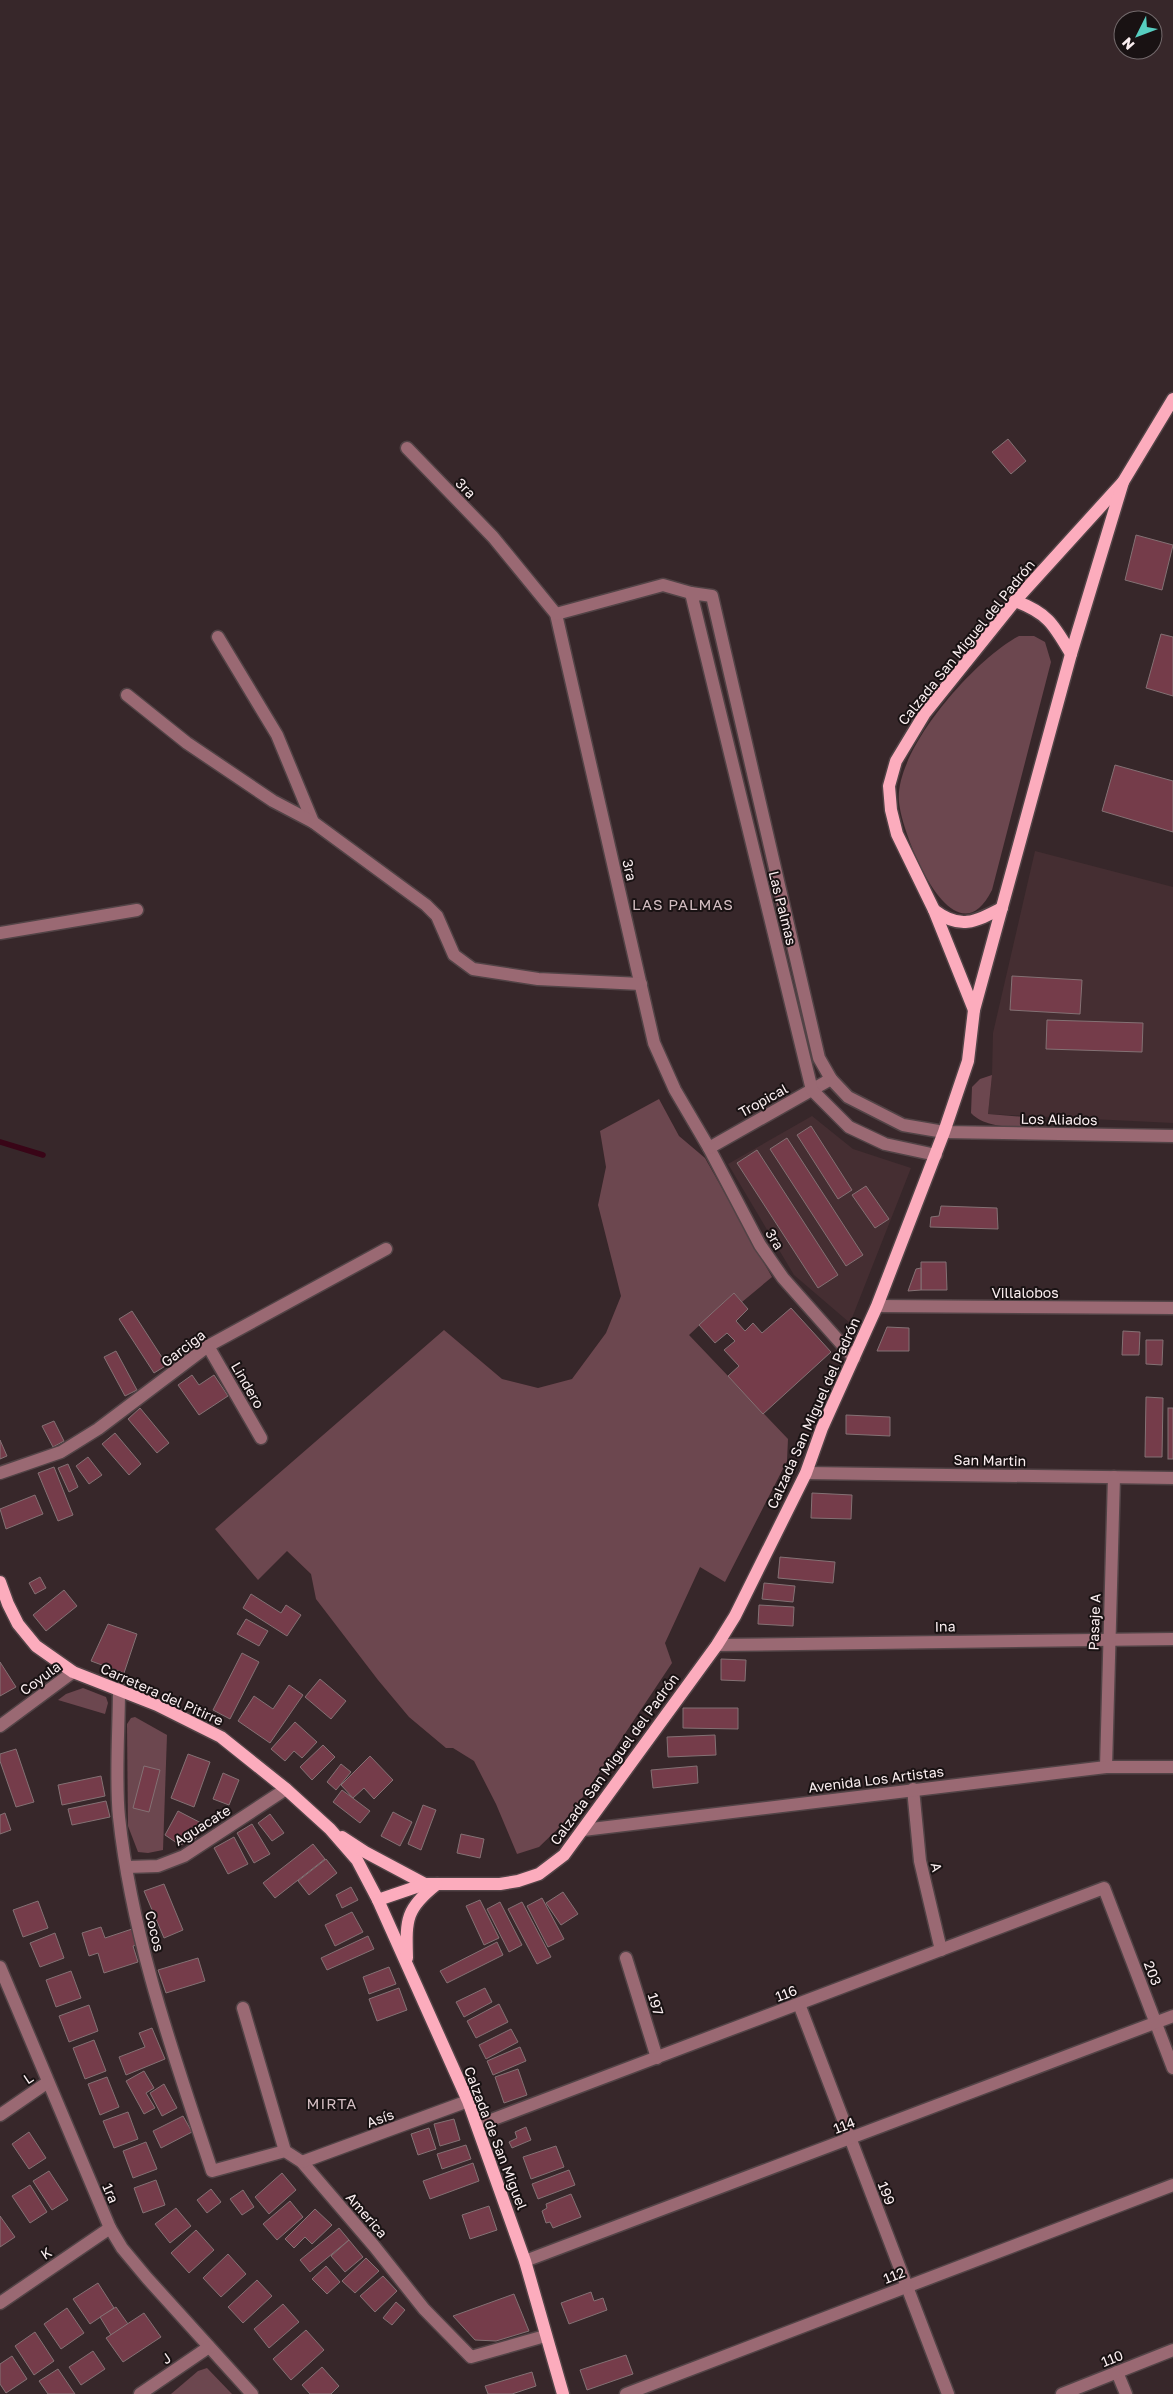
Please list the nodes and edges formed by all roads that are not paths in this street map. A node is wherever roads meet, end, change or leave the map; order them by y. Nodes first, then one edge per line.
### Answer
1 (1173, 400) edge
2 (407, 448) dead end
3 (1123, 482) junction
4 (692, 593) junction
5 (1015, 601) junction
6 (556, 614) junction
7 (218, 638) dead end
8 (1071, 654) junction
9 (127, 695) dead end
10 (314, 822) junction
11 (1002, 908) junction
12 (137, 910) dead end
13 (934, 910) junction
14 (0, 933) edge
15 (641, 984) junction
16 (974, 1010) junction
17 (831, 1079) junction
18 (812, 1090) junction
19 (944, 1132) junction
20 (1173, 1136) edge
21 (709, 1148) junction
22 (936, 1155) junction
23 (386, 1249) dead end
24 (877, 1306) junction
25 (1173, 1308) edge
26 (208, 1346) junction
27 (854, 1358) junction
28 (262, 1438) dead end
29 (0, 1473) edge
30 (806, 1473) junction
31 (1114, 1477) junction
32 (1173, 1478) edge
33 (0, 1582) edge
34 (1109, 1639) junction
35 (1173, 1639) edge
36 (717, 1645) junction
37 (73, 1672) junction
38 (119, 1689) junction
39 (0, 1726) edge
40 (1106, 1767) junction
41 (1173, 1767) edge
42 (286, 1789) junction
43 (913, 1790) junction
44 (330, 1828) junction
45 (583, 1830) junction
46 (126, 1867) junction
47 (431, 1884) junction
48 (1104, 1888) joint
49 (378, 1900) junction
50 (941, 1950) junction
51 (626, 1958) dead end
52 (407, 1962) junction
53 (0, 1968) edge
54 (799, 2004) junction
55 (243, 2008) dead end
56 (1173, 2016) edge
57 (1156, 2023) junction
58 (657, 2058) junction
59 (1173, 2068) edge
60 (48, 2082) junction
61 (468, 2101) junction
62 (0, 2115) edge
63 (478, 2125) junction
64 (850, 2138) junction
65 (285, 2151) junction
66 (302, 2162) junction
67 (1173, 2185) edge
68 (110, 2228) junction
69 (525, 2261) junction
70 (907, 2286) junction
71 (0, 2303) edge
72 (545, 2336) junction
73 (209, 2347) junction
74 (1173, 2350) edge
75 (1117, 2372) junction
76 (140, 2394) edge
77 (252, 2394) edge
78 (563, 2394) edge
79 (626, 2394) edge
80 (948, 2394) edge
81 (1062, 2394) edge
82 (1126, 2394) edge

1 - 3 main road, Calzada San Miguel del Padrón
2 - 6 street, 3ra
3 - 5 main road, Calzada San Miguel del Padrón
3 - 8 main road, Calzada San Miguel del Padrón
4 - 6 street, Las Palmas
4 - 17 street, Las Palmas
4 - 18 street, Las Palmas
5 - 8 main road
5 - 13 main road, Calzada San Miguel del Padrón
6 - 15 street, 3ra
7 - 10 street
8 - 11 main road, Calzada San Miguel del Padrón
9 - 10 street
10 - 15 street
11 - 13 main road
11 - 16 main road, Calzada San Miguel del Padrón
12 - 14 street
13 - 16 main road, Calzada San Miguel del Padrón
15 - 21 street, 3ra
16 - 19 main road, Calzada San Miguel del Padrón
17 - 18 street, Tropical
17 - 19 street, Las Palmas
18 - 21 street, Tropical
18 - 22 street
19 - 20 street, Los Aliados
19 - 22 main road, Calzada San Miguel del Padrón
21 - 27 street, 3ra
22 - 24 main road, Calzada San Miguel del Padrón
23 - 26 street, Garciga
24 - 25 street, Villalobos
24 - 27 main road, Calzada San Miguel del Padrón
26 - 28 street, Lindero
26 - 29 street, Garciga
27 - 30 main road, Calzada San Miguel del Padrón
30 - 31 street, San Martin
30 - 36 main road, Calzada San Miguel del Padrón
31 - 32 street, San Martin
31 - 34 street, Pasaje A
33 - 37 main road, Carretera del Pitirre
34 - 35 street, Ina
34 - 36 street, Ina
34 - 40 street, Pasaje A
36 - 45 main road, Calzada San Miguel del Padrón
37 - 38 main road, Carretera del Pitirre
37 - 39 street, Coyula
38 - 42 main road, Carretera del Pitirre
38 - 46 street, Cocos
40 - 41 street, Avenida Los Artistas
40 - 43 street, Avenida Los Artistas
42 - 44 main road, Carretera del Pitirre
42 - 46 street, Aguacate
43 - 45 street, Avenida Los Artistas
43 - 50 street, A
44 - 47 main road
44 - 49 main road, Carretera del Pitirre
45 - 47 main road, Calzada San Miguel del Padrón
46 - 65 street, Cocos
47 - 49 main road, Calzada San Miguel del Padrón
47 - 52 main road
48 - 50 street, 116
48 - 57 street, 203
49 - 52 main road, Calzada de San Miguel
50 - 54 street, 116
51 - 58 street, 197
52 - 61 main road, Calzada de San Miguel
53 - 60 street, 1ra
54 - 58 street, 116
54 - 64 street, 199
55 - 65 street
56 - 57 street, 114
57 - 59 street, 203
57 - 64 street, 114
58 - 63 street, 116
60 - 62 street, L
60 - 68 street, 1ra
61 - 63 main road, Calzada de San Miguel
61 - 66 street, Asís
63 - 69 main road, Calzada de San Miguel
64 - 69 street, 114
64 - 70 street, 199
65 - 66 street, America
66 - 72 street, America
67 - 70 street, 112
68 - 71 street, K
68 - 73 street, 1ra
69 - 72 main road, Calzada de San Miguel
70 - 79 street, 112
70 - 80 street, 199
72 - 78 main road, Calzada de San Miguel
73 - 76 street, J
73 - 77 street, 1ra
74 - 75 street, 110
75 - 81 street, 110
75 - 82 street

